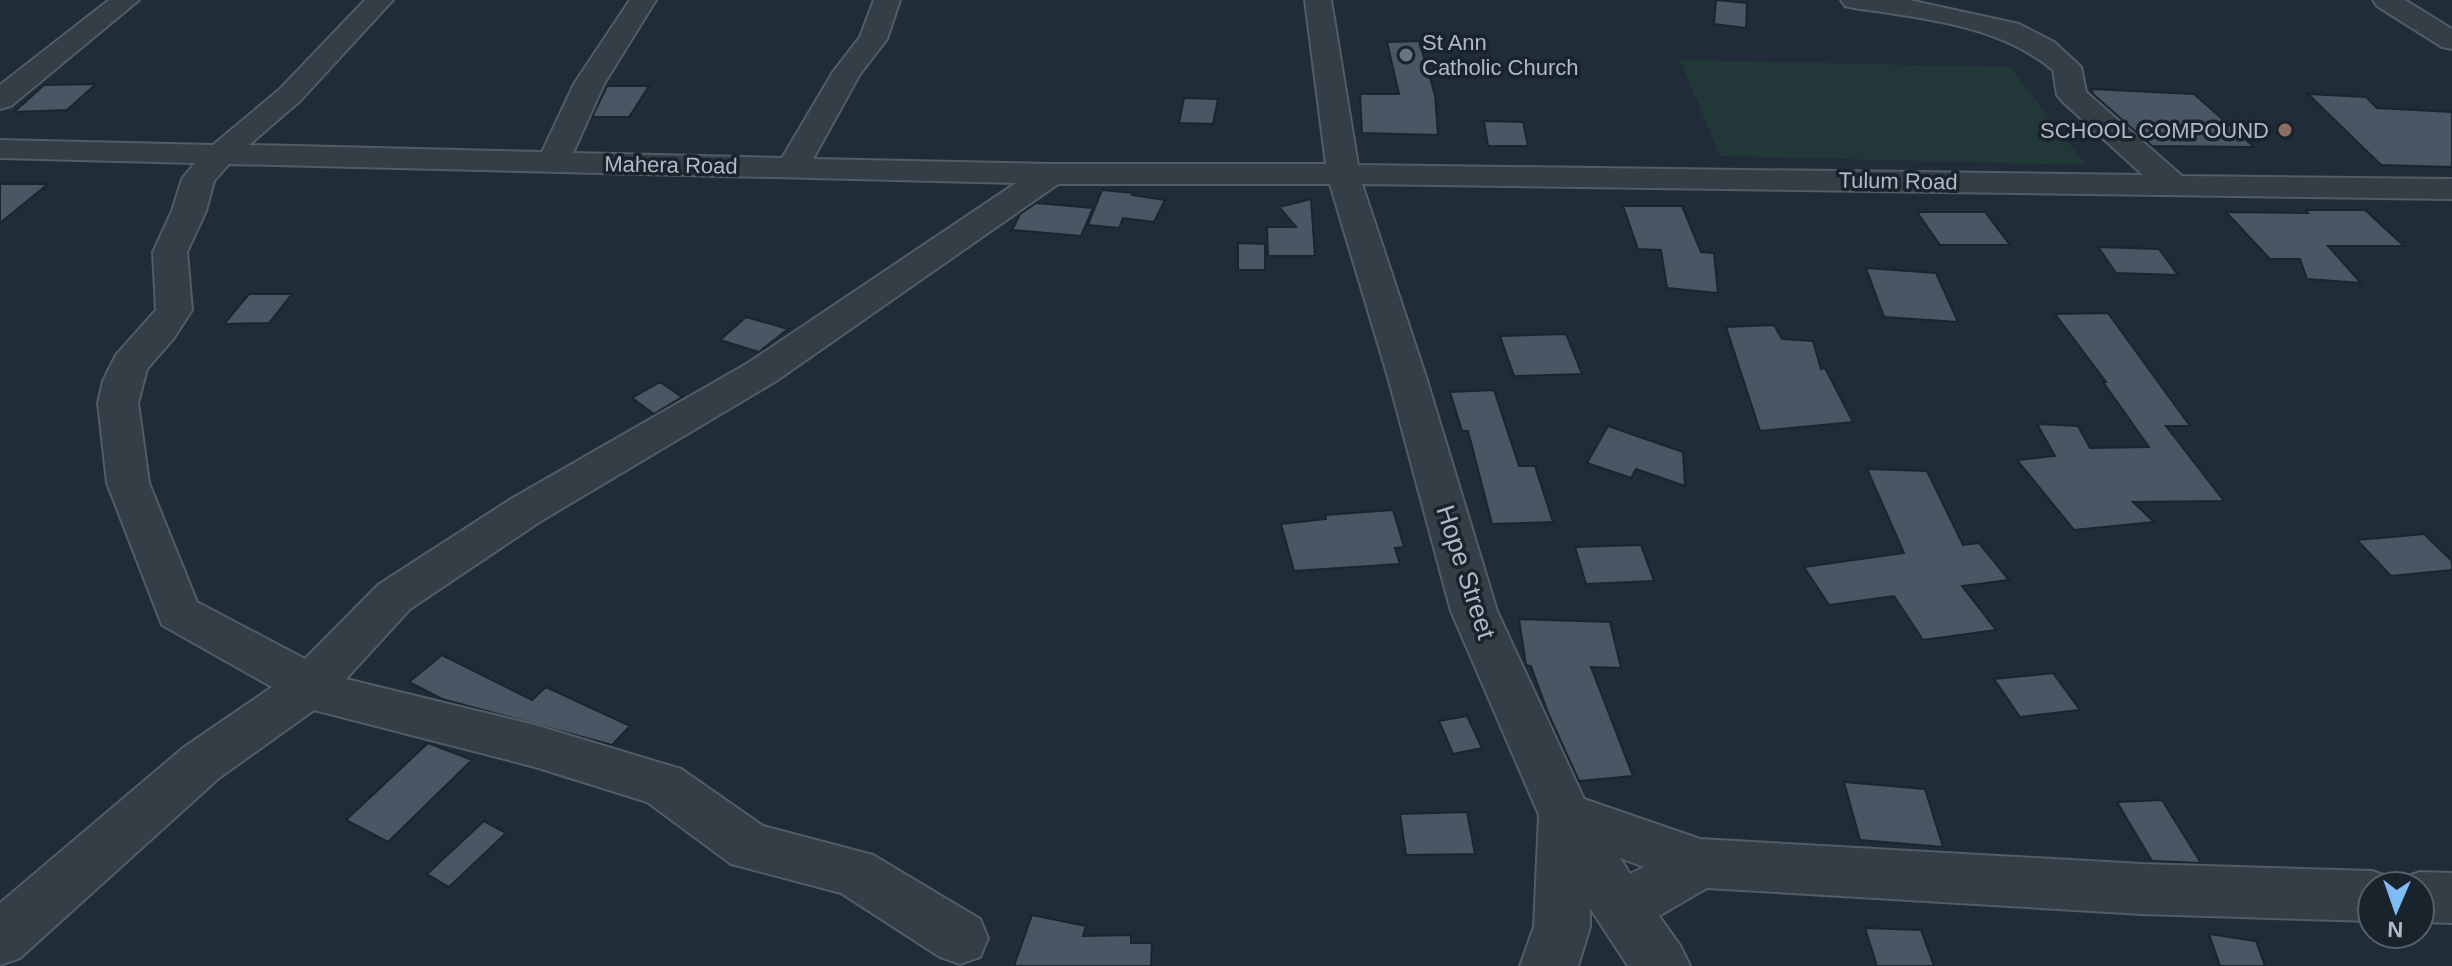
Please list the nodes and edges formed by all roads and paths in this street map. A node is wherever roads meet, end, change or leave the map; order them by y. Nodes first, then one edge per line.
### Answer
1 (126, 0) edge
2 (380, 0) edge
3 (643, 0) edge
4 (887, 0) edge
5 (1318, 0) edge
6 (1854, 0) edge
7 (2386, 0) edge
8 (1896, 3) edge
9 (2452, 41) edge
10 (0, 100) edge
11 (0, 149) edge
12 (222, 153) junction
13 (553, 162) junction
14 (792, 168) junction
15 (1051, 174) junction
16 (1343, 174) junction
17 (2172, 184) junction
18 (2452, 189) edge
19 (310, 686) junction
20 (1565, 815) junction
21 (1700, 863) junction
22 (2356, 896) edge
23 (1621, 909) junction
24 (960, 938) dead end
25 (0, 939) edge
26 (1549, 966) edge
27 (1661, 966) edge

1 - 10 street
2 - 12 street
3 - 13 street
4 - 14 street
5 - 16 street, Hope Street
6 - 8 street
7 - 9 street
8 - 17 street
11 - 12 street, Mahera Road
12 - 13 street, Mahera Road
12 - 19 street
13 - 14 street, Mahera Road
14 - 15 street, Mahera Road
15 - 16 street, Mahera Road
15 - 19 street
16 - 17 street, Tulum Road
16 - 20 street, Hope Street
17 - 18 street, Tulum Road
19 - 24 street
19 - 25 street
20 - 21 street
20 - 23 street
20 - 26 street, Hope Street
21 - 22 street
21 - 23 street
23 - 27 street

